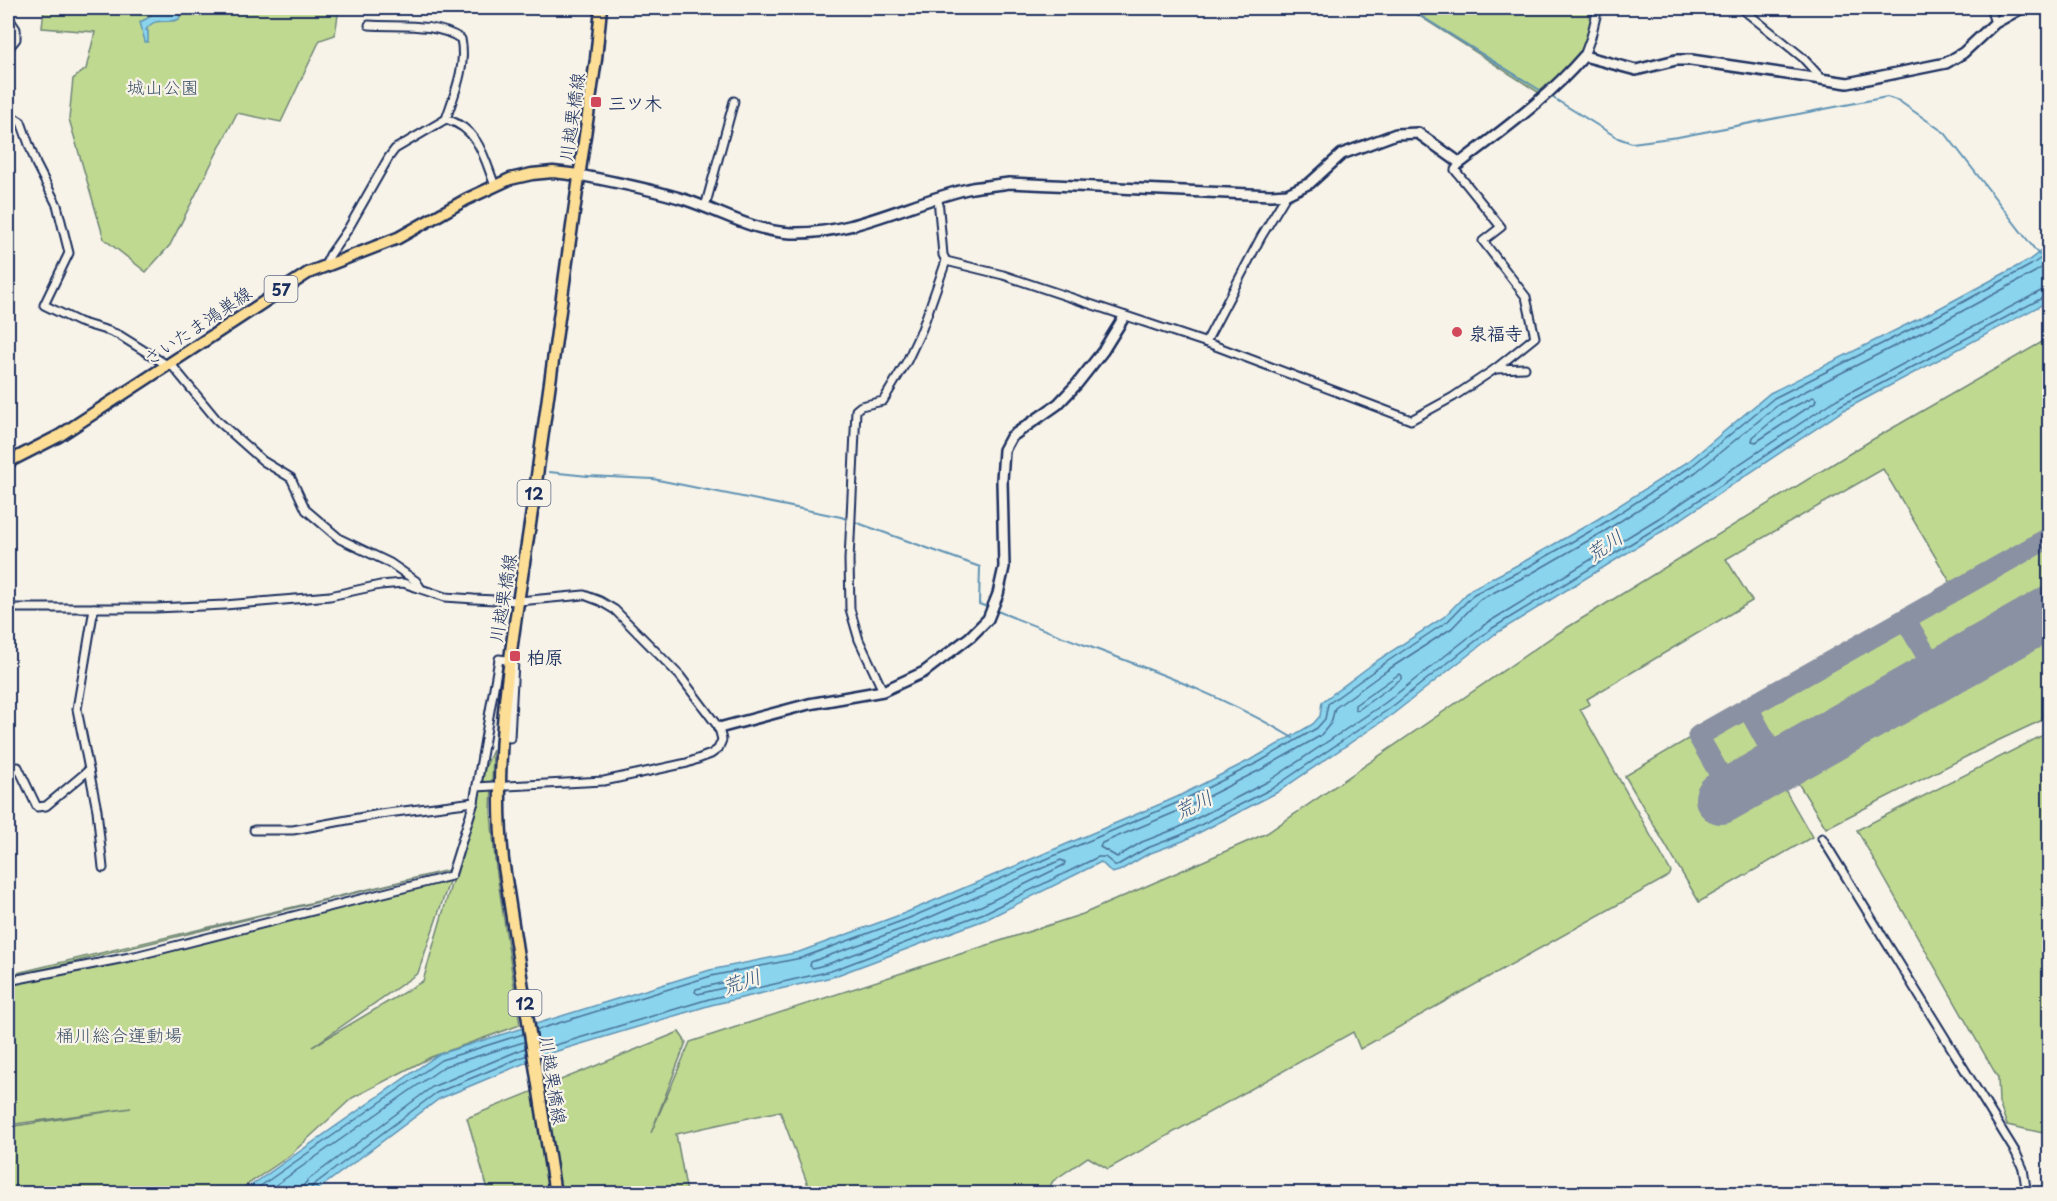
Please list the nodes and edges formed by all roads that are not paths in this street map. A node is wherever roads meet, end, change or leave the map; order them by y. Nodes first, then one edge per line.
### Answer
1 (601, 8) edge
2 (1598, 8) edge
3 (1741, 8) edge
4 (1990, 8) edge
5 (2022, 8) edge
6 (8, 17) edge
7 (1995, 23) junction
8 (369, 25) dead end
9 (8, 49) edge
10 (1584, 56) junction
11 (1822, 79) junction
12 (734, 101) dead end
13 (8, 114) edge
14 (446, 119) junction
15 (1460, 163) junction
16 (579, 175) junction
17 (495, 186) junction
18 (1287, 194) junction
19 (938, 198) junction
20 (705, 207) junction
21 (946, 261) junction
22 (325, 265) junction
23 (1124, 316) junction
24 (1206, 342) junction
25 (169, 364) junction
26 (1525, 368) dead end
27 (1495, 369) junction
28 (8, 462) edge
29 (420, 588) junction
30 (519, 602) junction
31 (8, 608) edge
32 (94, 608) junction
33 (508, 660) junction
34 (884, 691) junction
35 (720, 728) junction
36 (510, 738) dead end
37 (8, 769) edge
38 (89, 770) junction
39 (493, 786) dead end
40 (507, 786) dead end
41 (477, 787) junction
42 (474, 802) junction
43 (254, 830) dead end
44 (1822, 838) dead end
45 (103, 868) dead end
46 (8, 981) edge
47 (555, 1194) edge
48 (2027, 1194) edge

1 - 16 main road, 川越栗橋線 / 12
2 - 10 street
3 - 11 street
4 - 7 street
5 - 7 street
6 - 9 street
7 - 11 street
8 - 14 street
10 - 11 street
10 - 15 street
12 - 20 street
13 - 25 street
14 - 17 street
14 - 22 street
15 - 18 street
15 - 27 street
16 - 17 main road, さいたま鴻巣線 / 57
16 - 20 street
16 - 30 main road, 川越栗橋線 / 12
17 - 22 main road, さいたま鴻巣線 / 57
18 - 19 street
18 - 24 street
19 - 20 street
19 - 21 street
21 - 23 street
21 - 34 street
22 - 25 main road, さいたま鴻巣線 / 57
23 - 24 street
23 - 34 street
24 - 27 street
25 - 28 main road, さいたま鴻巣線 / 57
25 - 29 street
26 - 27 street
29 - 30 street
29 - 32 street
30 - 33 main road, 川越栗橋線 / 12
30 - 35 street
31 - 32 street
32 - 38 street
33 - 36 street
33 - 41 street
33 - 47 main road, 川越栗橋線 / 12
34 - 35 street
35 - 40 street
37 - 38 street
38 - 45 street
39 - 41 street
41 - 42 street
42 - 43 street
42 - 46 street
44 - 48 street

